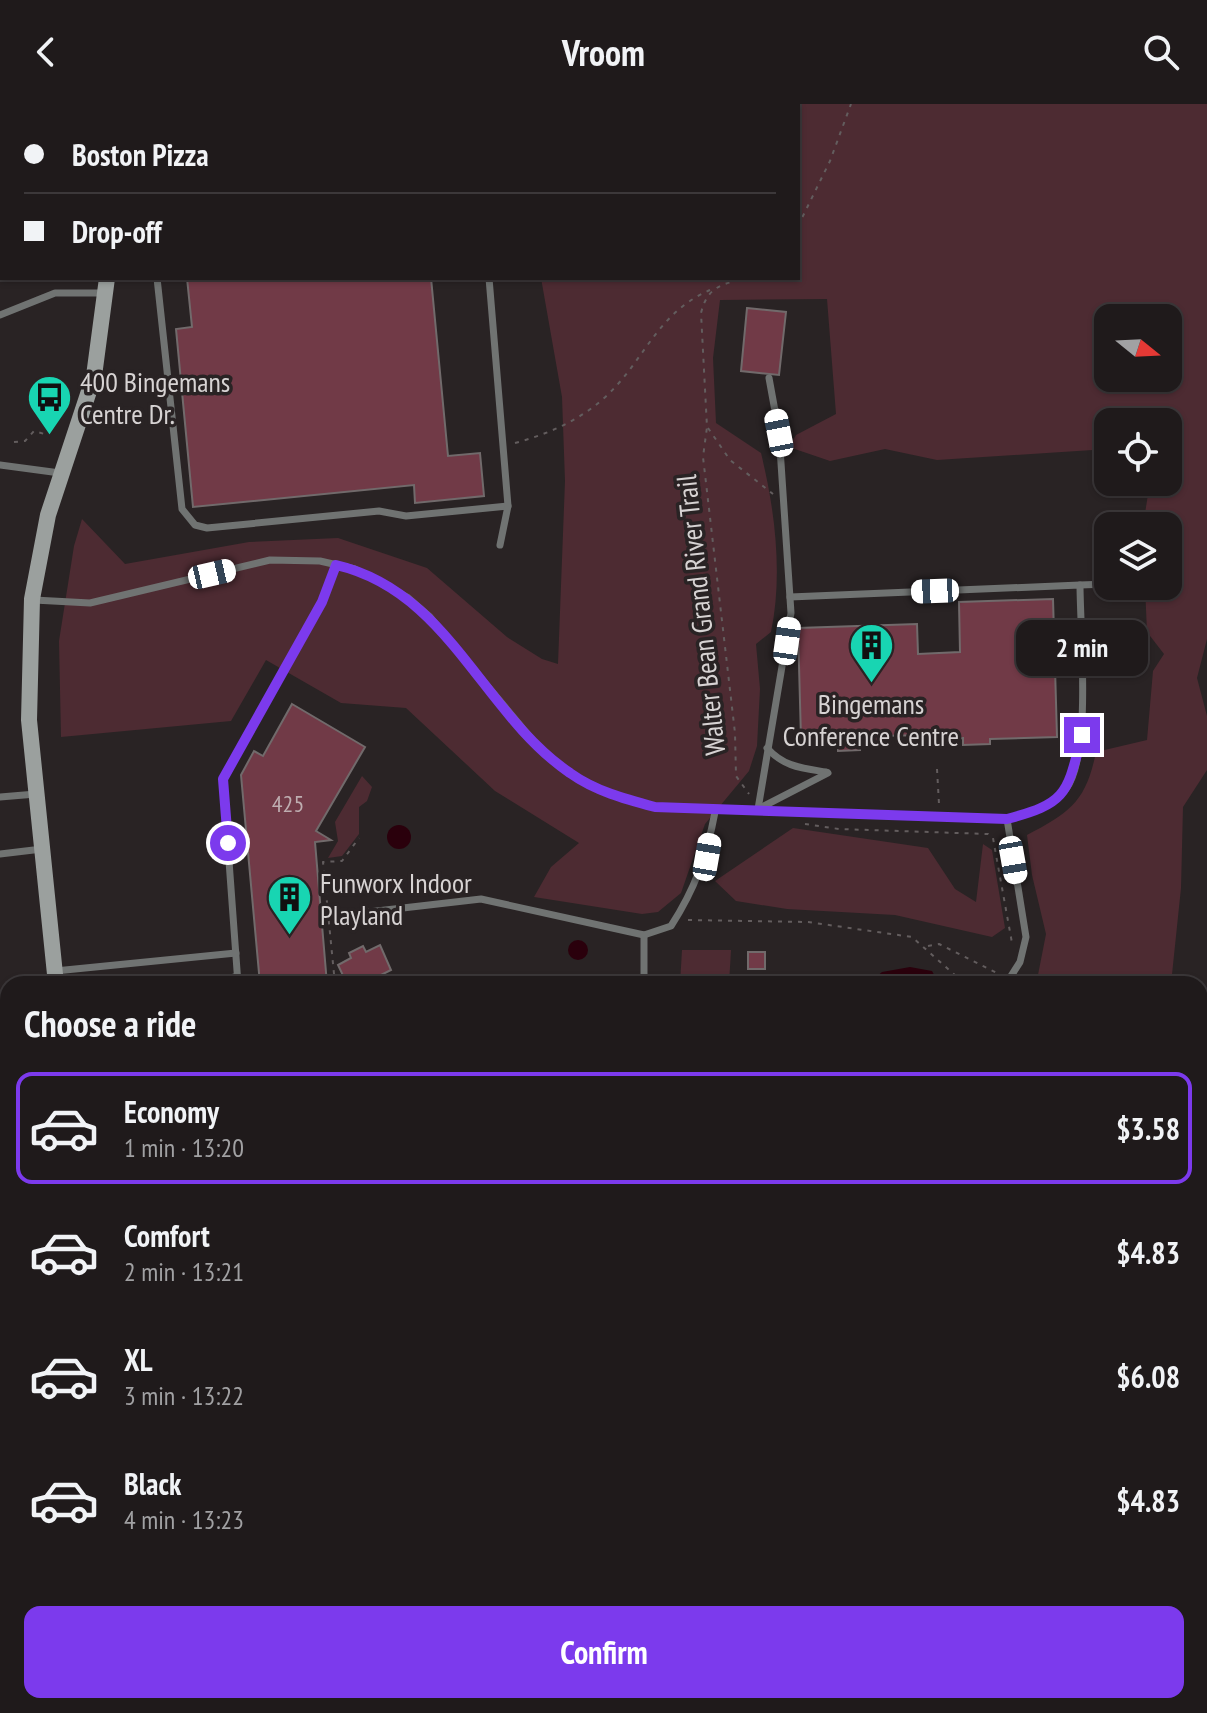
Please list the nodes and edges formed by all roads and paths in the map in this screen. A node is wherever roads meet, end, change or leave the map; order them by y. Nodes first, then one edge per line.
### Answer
1 (851, 104) edge
2 (800, 222) edge
3 (157, 280) edge
4 (489, 280) edge
5 (742, 280) edge
6 (106, 285) edge
7 (711, 289) junction
8 (0, 315) edge
9 (769, 378) dead end
10 (707, 427) junction
11 (48, 435) dead end
12 (14, 442) dead end
13 (503, 446) junction
14 (0, 465) edge
15 (62, 473) junction
16 (782, 502) junction
17 (508, 506) junction
18 (500, 545) dead end
19 (336, 565) junction
20 (1094, 584) edge
21 (1080, 585) junction
22 (790, 597) junction
23 (32, 599) junction
24 (767, 748) junction
25 (937, 769) dead end
26 (36, 794) junction
27 (0, 797) edge
28 (939, 804) dead end
29 (758, 809) junction
30 (715, 812) junction
31 (1007, 819) junction
32 (803, 823) dead end
33 (939, 828) dead end
34 (940, 834) junction
35 (359, 838) dead end
36 (42, 849) junction
37 (0, 854) edge
38 (342, 915) dead end
39 (675, 920) junction
40 (644, 935) junction
41 (926, 946) junction
42 (236, 953) junction
43 (1020, 962) junction
44 (55, 976) edge
45 (69, 976) edge
46 (238, 976) edge
47 (334, 976) edge
48 (644, 976) edge
49 (957, 976) edge
50 (1000, 976) edge
51 (1011, 976) edge

1 - 2 path
3 - 17 lane
4 - 13 lane
5 - 7 path
6 - 8 lane
6 - 15 main road
7 - 10 path, Walter Bean Grand River Trail
7 - 13 path
9 - 16 lane
10 - 16 path
10 - 29 path, Walter Bean Grand River Trail
11 - 12 path
13 - 17 lane
14 - 15 lane
15 - 23 main road
16 - 22 lane
17 - 18 lane
19 - 23 lane
19 - 30 lane
19 - 42 lane
20 - 21 lane
21 - 22 lane
21 - 31 lane
22 - 24 lane
23 - 26 main road
24 - 29 lane
24 - 29 lane
25 - 28 path
26 - 27 lane
26 - 36 main road
29 - 30 lane
29 - 31 lane
30 - 39 lane
31 - 43 lane
32 - 34 path
33 - 34 path
34 - 43 path
35 - 47 path
36 - 37 lane
36 - 44 main road
38 - 40 lane
39 - 40 lane
39 - 41 path
40 - 48 lane
41 - 49 path
41 - 50 path
42 - 45 lane
42 - 46 lane
43 - 51 lane

